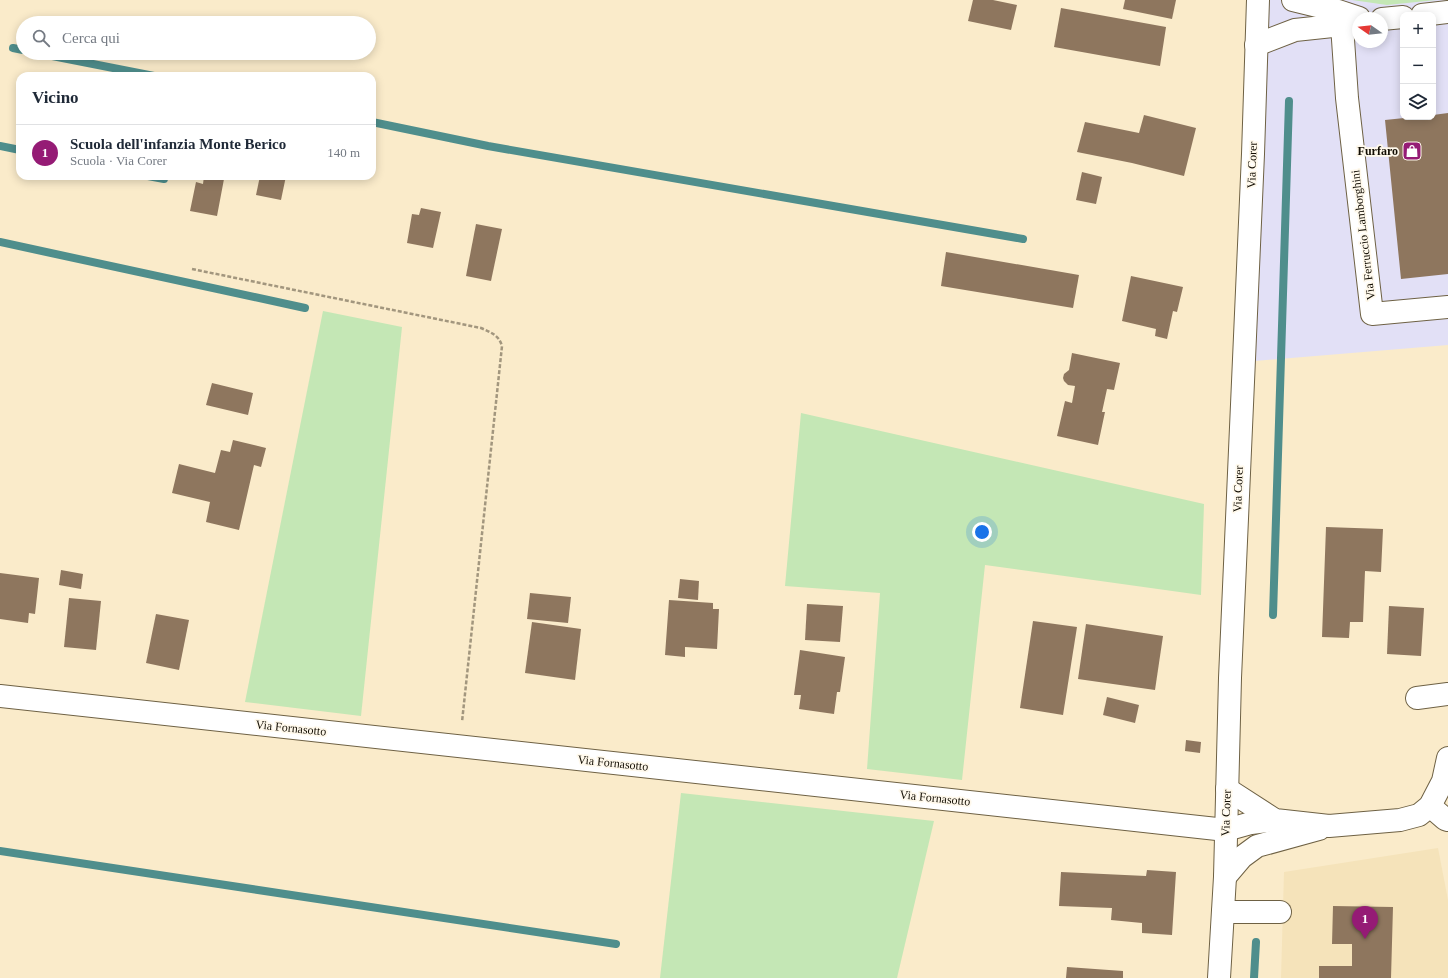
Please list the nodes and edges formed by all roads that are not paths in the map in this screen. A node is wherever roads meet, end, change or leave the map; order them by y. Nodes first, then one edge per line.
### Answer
1 (1258, 0) edge
2 (1293, 0) edge
3 (1448, 12) edge
4 (1436, 13) edge
5 (1400, 17) edge
6 (1388, 18) edge
7 (1352, 21) edge
8 (1352, 22) edge
9 (1352, 35) edge
10 (1256, 45) junction
11 (1448, 307) edge
12 (1448, 694) edge
13 (0, 696) edge
14 (1417, 698) dead end
15 (1448, 758) edge
16 (1227, 789) junction
17 (1430, 806) junction
18 (1275, 820) junction
19 (1448, 820) edge
20 (1329, 826) junction
21 (1226, 830) junction
22 (1257, 846) junction
23 (1225, 877) junction
24 (1222, 912) junction
25 (1280, 912) dead end
26 (1219, 978) edge

1 - 10 street, Via Corer
2 - 7 street
3 - 4 street
5 - 6 street
8 - 10 street
9 - 11 street, Via Ferruccio Lamborghini
10 - 16 street, Via Corer
12 - 14 street
13 - 21 street, Via Fornasotto
15 - 17 street
16 - 18 street
16 - 21 street, Via Corer
17 - 19 street
17 - 20 street
18 - 20 street
18 - 21 street
20 - 22 street
21 - 22 street
21 - 23 street, Via Corer
22 - 23 street
23 - 24 street, Via Corer
24 - 25 street
24 - 26 street, Via Corer

